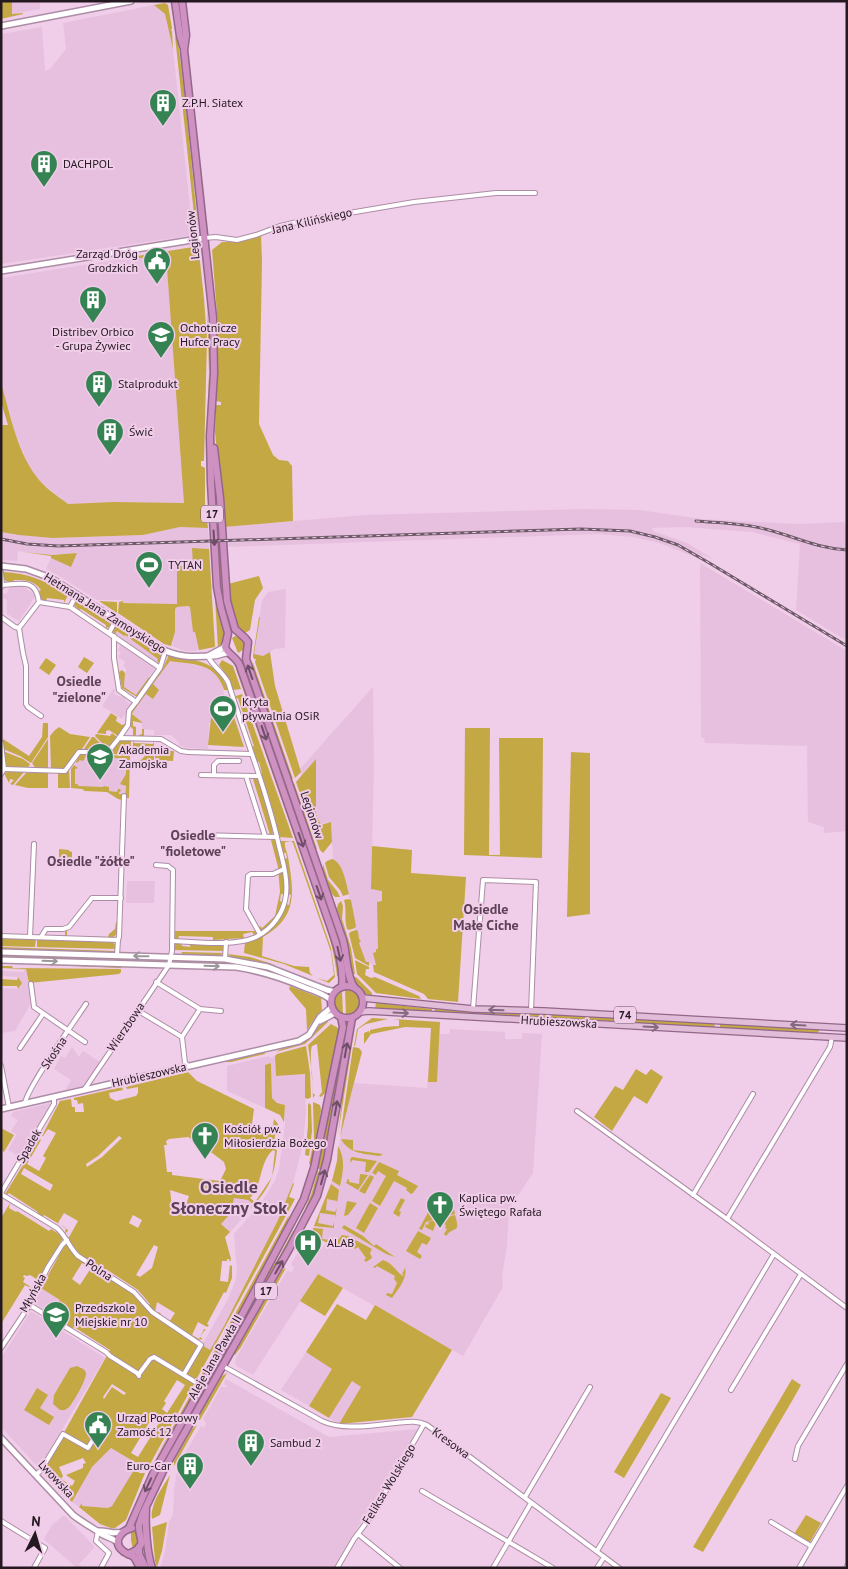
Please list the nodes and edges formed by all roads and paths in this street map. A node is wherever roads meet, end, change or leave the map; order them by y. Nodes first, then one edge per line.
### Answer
1 (130, 1) edge
2 (174, 1) edge
3 (182, 1) edge
4 (1, 26) edge
5 (184, 50) junction
6 (535, 193) dead end
7 (204, 238) junction
8 (1, 271) edge
9 (212, 419) junction
10 (1, 566) edge
11 (1, 572) edge
12 (2, 586) edge
13 (77, 594) junction
14 (39, 602) junction
15 (70, 608) junction
16 (1, 617) edge
17 (116, 620) junction
18 (19, 628) junction
19 (109, 633) junction
20 (241, 634) junction
21 (114, 636) junction
22 (228, 637) junction
23 (225, 645) junction
24 (165, 652) junction
25 (246, 652) junction
26 (231, 654) junction
27 (208, 656) junction
28 (160, 668) junction
29 (136, 702) junction
30 (41, 716) dead end
31 (119, 738) junction
32 (1, 743) edge
33 (251, 754) junction
34 (239, 761) dead end
35 (3, 772) edge
36 (201, 775) dead end
37 (214, 775) junction
38 (246, 776) junction
39 (258, 776) junction
40 (124, 796) dead end
41 (199, 836) dead end
42 (265, 836) junction
43 (277, 837) junction
44 (34, 844) dead end
45 (156, 865) dead end
46 (284, 869) junction
47 (121, 898) junction
48 (260, 934) junction
49 (1, 936) edge
50 (30, 937) junction
51 (41, 938) junction
52 (118, 940) junction
53 (172, 941) junction
54 (226, 942) junction
55 (1, 952) edge
56 (117, 955) junction
57 (171, 956) junction
58 (225, 958) junction
59 (1, 960) edge
60 (169, 964) junction
61 (156, 982) junction
62 (31, 984) dead end
63 (342, 987) junction
64 (354, 988) junction
65 (335, 992) junction
66 (363, 998) junction
67 (86, 1004) dead end
68 (333, 1006) junction
69 (200, 1009) junction
70 (473, 1009) junction
71 (137, 1010) junction
72 (221, 1011) dead end
73 (531, 1011) junction
74 (360, 1012) junction
75 (43, 1014) junction
76 (341, 1018) junction
77 (352, 1018) junction
78 (718, 1020) junction
79 (847, 1028) edge
80 (68, 1031) junction
81 (717, 1031) junction
82 (182, 1037) junction
83 (832, 1037) junction
84 (847, 1038) edge
85 (85, 1042) dead end
86 (20, 1048) dead end
87 (1, 1066) edge
88 (188, 1066) junction
89 (84, 1090) junction
90 (753, 1094) dead end
91 (54, 1097) junction
92 (24, 1104) junction
93 (9, 1107) junction
94 (1, 1109) edge
95 (577, 1111) dead end
96 (1, 1193) edge
97 (693, 1195) junction
98 (727, 1219) junction
99 (293, 1221) junction
100 (302, 1226) junction
101 (67, 1240) junction
102 (774, 1254) junction
103 (801, 1274) junction
104 (29, 1306) junction
105 (847, 1308) edge
106 (1, 1348) edge
107 (216, 1361) junction
108 (847, 1364) edge
109 (223, 1366) junction
110 (184, 1374) junction
111 (202, 1386) junction
112 (590, 1387) dead end
113 (732, 1390) dead end
114 (424, 1424) junction
115 (106, 1432) dead end
116 (1, 1438) edge
117 (795, 1459) dead end
118 (36, 1475) junction
119 (847, 1486) edge
120 (422, 1491) dead end
121 (525, 1497) junction
122 (531, 1503) junction
123 (147, 1506) junction
124 (1, 1521) edge
125 (771, 1522) dead end
126 (129, 1528) junction
127 (98, 1531) junction
128 (122, 1532) junction
129 (140, 1532) junction
130 (358, 1534) junction
131 (508, 1541) junction
132 (118, 1543) junction
133 (811, 1546) junction
134 (139, 1547) junction
135 (597, 1551) junction
136 (128, 1554) junction
137 (604, 1556) junction
138 (34, 1568) edge
139 (101, 1568) edge
140 (140, 1568) edge
141 (146, 1568) edge
142 (152, 1568) edge
143 (338, 1568) edge
144 (400, 1568) edge
145 (493, 1568) edge
146 (553, 1568) edge
147 (597, 1568) edge
148 (619, 1568) edge
149 (799, 1568) edge

1 - 4 street
2 - 5 highway, Legionów / 17
3 - 5 highway, Legionów / 17
5 - 7 highway, Legionów / 17
6 - 7 street, Jana Kilińskiego
7 - 8 street, Jana Kilińskiego
7 - 9 highway, Legionów / 17
9 - 20 highway, Legionów / 17
9 -> 22 highway, Legionów / 17
10 - 13 street, Hetmana Jana Zamoyskiego
11 - 12 street
12 - 14 street
13 - 15 street
13 - 17 street, Hetmana Jana Zamoyskiego
14 - 15 street
14 - 18 street
15 - 19 street
16 - 18 street
17 - 19 street
17 - 24 street, Hetmana Jana Zamoyskiego
18 - 30 street
19 - 21 street
20 - 22 highway
20 - 25 highway, 17
21 - 28 street
21 - 29 street
22 - 23 highway
23 - 26 highway
23 - 27 street
24 - 27 street, Hetmana Jana Zamoyskiego
24 - 28 street
25 - 26 highway
64 -> 25 highway, Legionów / 17
26 - 27 street, Hetmana Jana Zamoyskiego
26 -> 63 highway, Legionów
27 - 33 street
28 - 29 street
29 - 31 street
31 - 33 street
31 - 35 street
32 - 35 street
33 - 39 street
34 - 37 street
36 - 37 street
37 - 38 street
38 - 39 street
38 - 42 street
39 - 43 street
40 - 47 street
41 - 42 street
42 - 43 street
43 - 46 street
44 - 50 street
45 - 53 street
46 - 48 street
46 - 48 street
47 - 51 street
47 - 52 street
48 - 54 street
49 - 50 street
50 - 51 street
51 - 52 street
52 - 56 street
53 - 54 street
53 - 57 street
54 - 58 street
55 - 56 street
57 -> 56 street
57 - 58 street
57 - 60 street
58 - 65 street
59 -> 60 street
60 - 61 street, Wierzbowa
60 -> 68 street
61 - 69 street
61 - 71 street, Wierzbowa
62 - 75 street
63 - 64 highway
63 - 65 highway
64 - 66 highway, 17
65 - 68 highway
66 - 70 main road, Hrubieszowska / 74
66 - 74 highway
67 - 80 street, Skośna
68 - 76 highway
68 - 88 street, Hrubieszowska
69 - 72 street
69 - 82 street
73 -> 70 main road, Hrubieszowska / 74
70 - 73 street
71 - 82 street
71 - 89 street, Wierzbowa
73 - 78 main road, Hrubieszowska / 74
74 - 77 highway
74 -> 81 main road, Hrubieszowska / 74
75 - 80 street
75 - 86 street
76 - 77 highway
76 - 99 highway, Aleje Jana Pawła II / 17
100 -> 77 highway, Aleje Jana Pawła II / 17
79 -> 78 main road, Hrubieszowska / 74
78 - 81 main road
80 - 85 street
80 - 92 street, Skośna
81 - 83 main road, Hrubieszowska / 74
82 - 88 street
83 - 84 main road, Hrubieszowska / 74
83 - 98 street
87 - 93 street
88 - 89 street, Hrubieszowska
89 - 91 street, Hrubieszowska
90 - 97 street
91 - 92 street, Hrubieszowska
91 - 96 street, Spadek
92 - 93 street, Hrubieszowska
93 - 94 street, Hrubieszowska
95 - 97 street
96 - 101 street, Polna
97 - 98 street
98 - 102 street
99 - 100 highway
99 - 107 highway, Aleje Jana Pawła II / 17
109 -> 100 highway, Aleje Jana Pawła II / 17
101 - 104 street, Młyńska
101 - 110 street, Polna
102 - 103 street
102 - 135 street
103 - 105 street
103 - 113 street
104 - 106 street, Młyńska
104 - 110 street
107 - 109 highway
107 - 111 highway, Aleje Jana Pawła II / 17
108 - 117 street
109 - 114 street, Kresowa
109 - 123 highway, Aleje Jana Pawła II / 17
110 - 111 street
111 -> 126 highway, Aleje Jana Pawła II / 17
112 - 121 street
114 - 121 street, Kresowa
114 - 130 street, Feliksa Wolskiego
115 - 118 street
116 - 118 street, Lwowska
118 - 127 street, Lwowska
119 - 133 street
120 - 131 street
121 - 122 street, Kresowa
122 - 131 street
122 - 135 street, Kresowa
123 - 129 highway, Aleje Jana Pawła II / 17
123 - 142 highway
124 - 138 street
125 - 133 street
126 - 128 highway
126 - 129 highway
127 - 128 street, Lwowska
127 - 132 street, Lwowska
127 - 139 street
128 - 132 highway
129 - 134 highway, 17
130 - 143 street, Feliksa Wolskiego
130 - 144 street
131 - 145 street
131 - 146 street
132 - 136 highway
133 - 149 street
134 - 136 highway
134 - 141 highway, 17
135 - 137 street, Kresowa
136 - 140 highway
137 - 147 street
137 - 148 street, Kresowa

